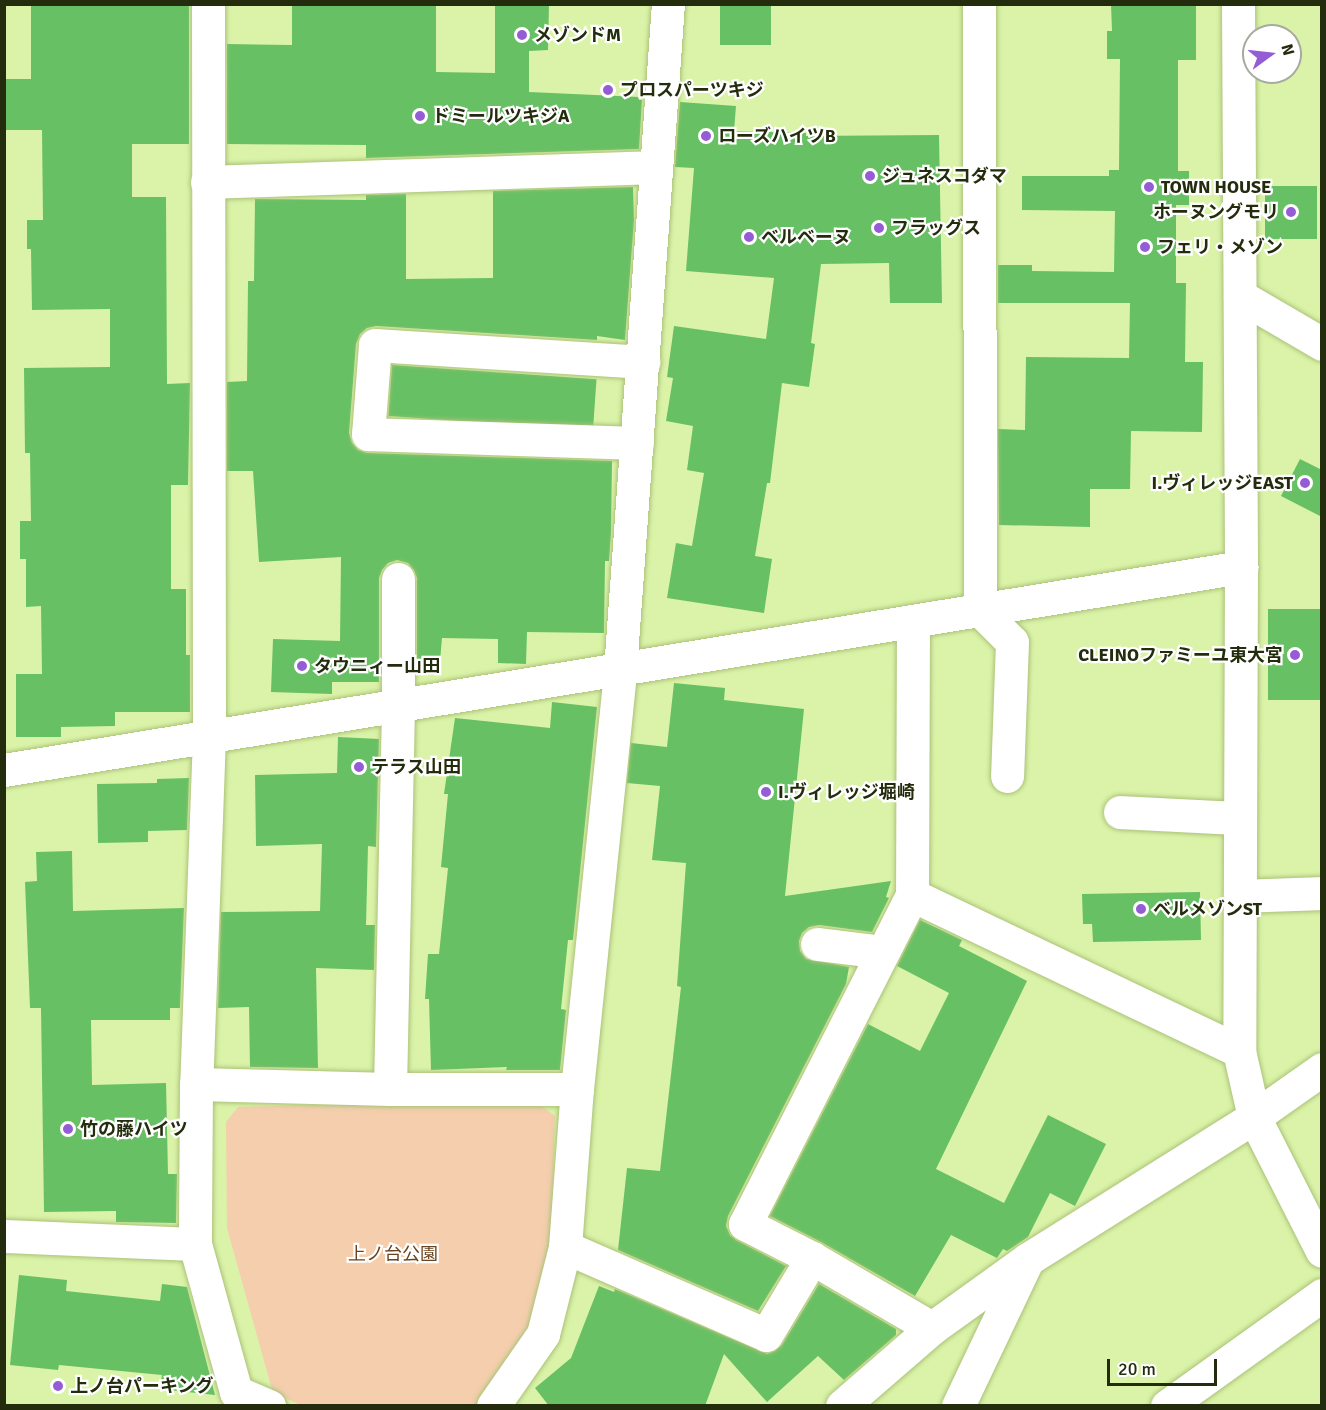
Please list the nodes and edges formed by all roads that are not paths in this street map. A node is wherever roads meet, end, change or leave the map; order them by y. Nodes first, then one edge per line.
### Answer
1 (208, 4) edge
2 (668, 4) edge
3 (979, 4) edge
4 (1239, 4) edge
5 (656, 167) junction
6 (207, 182) junction
7 (1240, 296) junction
8 (1322, 344) edge
9 (642, 362) junction
10 (637, 443) junction
11 (1241, 567) junction
12 (398, 579) dead end
13 (980, 610) junction
14 (914, 621) junction
15 (620, 670) junction
16 (398, 706) junction
17 (209, 736) junction
18 (4, 770) edge
19 (1007, 776) dead end
20 (1120, 812) dead end
21 (1240, 818) junction
22 (1322, 893) edge
23 (912, 895) junction
24 (1240, 896) junction
25 (817, 944) dead end
26 (882, 952) junction
27 (1239, 1051) junction
28 (1322, 1069) edge
29 (196, 1084) junction
30 (390, 1089) junction
31 (577, 1089) junction
32 (1254, 1117) junction
33 (4, 1236) edge
34 (195, 1244) junction
35 (1320, 1245) edge
36 (565, 1247) junction
37 (812, 1258) junction
38 (1028, 1259) junction
39 (1322, 1295) edge
40 (932, 1328) junction
41 (268, 1406) edge
42 (494, 1406) edge
43 (842, 1406) edge
44 (958, 1406) edge
45 (1167, 1406) edge

1 - 6 street
2 - 5 street
3 - 13 street
4 - 7 street
5 - 6 street
5 - 9 street
6 - 17 street
7 - 8 street
7 - 11 street
9 - 10 street
9 - 10 street
10 - 15 street
11 - 13 street
11 - 21 street
12 - 16 street
13 - 14 street
13 - 19 street
14 - 15 street
14 - 23 street
15 - 16 street
15 - 31 street
16 - 17 street
16 - 30 street
17 - 18 street
17 - 29 street
20 - 21 street
21 - 24 street
22 - 24 street
23 - 26 street
23 - 27 street
24 - 27 street
25 - 26 street
26 - 37 street
27 - 32 street
28 - 32 street
29 - 30 street
29 - 34 street
30 - 31 street
31 - 36 street
32 - 35 street
32 - 38 street
33 - 34 street
34 - 41 street
36 - 37 street
36 - 42 street
37 - 40 street
38 - 40 street
38 - 44 street
39 - 45 street
40 - 43 street

